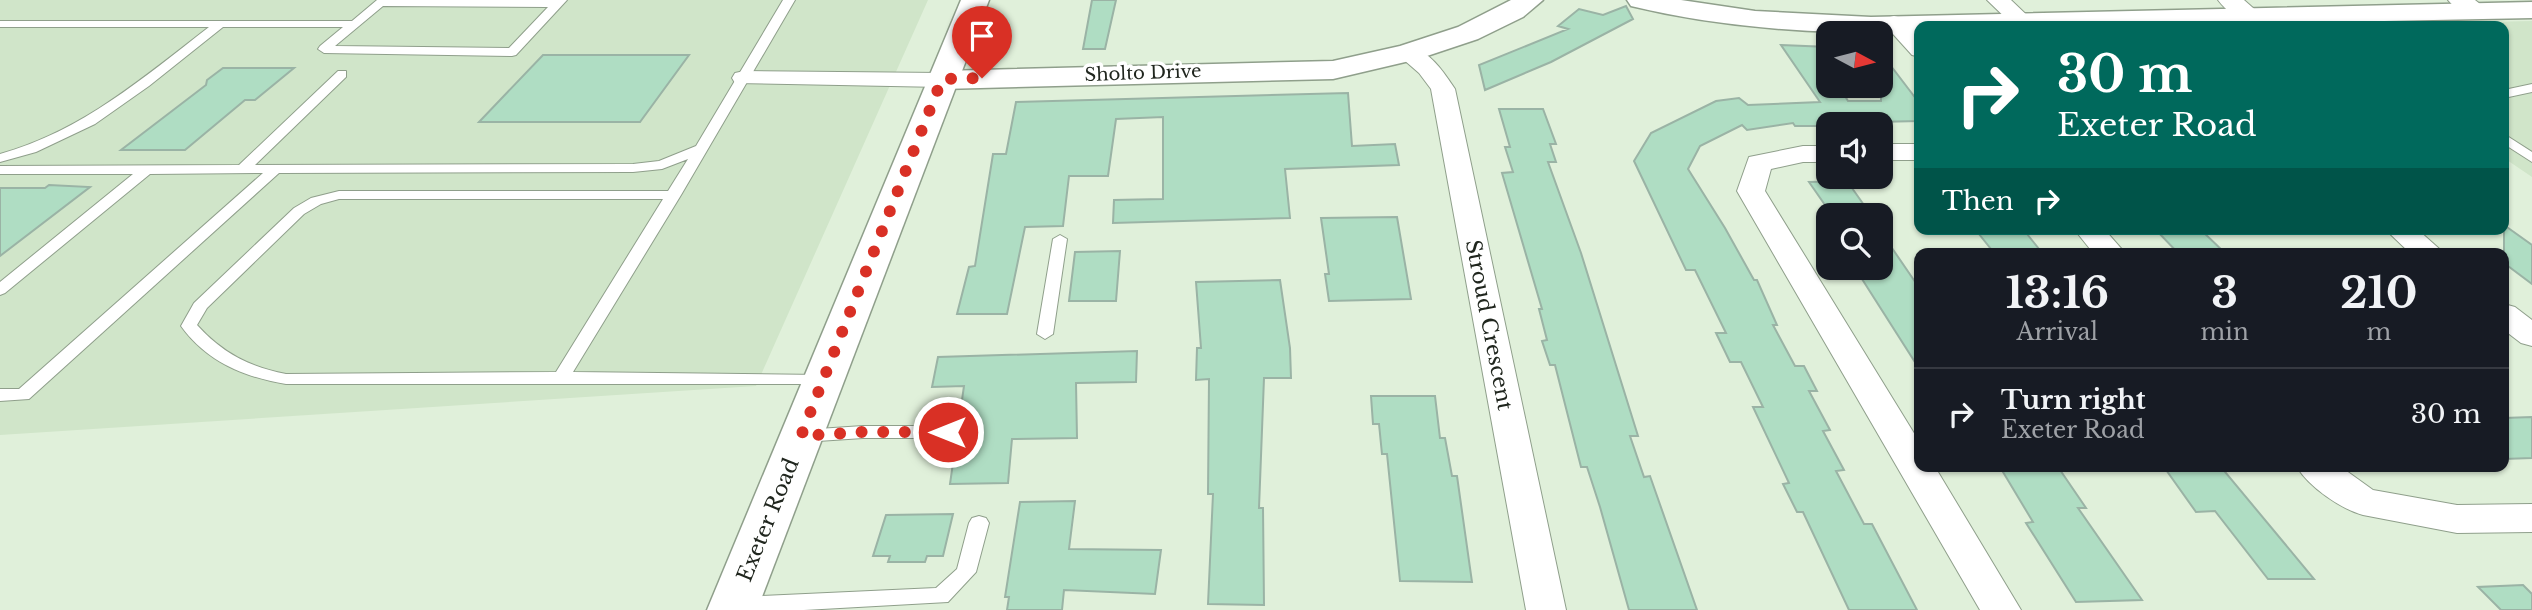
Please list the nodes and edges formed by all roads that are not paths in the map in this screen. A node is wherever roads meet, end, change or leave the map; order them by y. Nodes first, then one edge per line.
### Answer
1 (789, 0) edge
2 (975, 0) edge
3 (1529, 0) edge
4 (1641, 0) edge
5 (1998, 0) edge
6 (382, 2) edge
7 (559, 2) edge
8 (2469, 6) edge
9 (2240, 7) edge
10 (1721, 8) edge
11 (2532, 10) edge
12 (2022, 21) edge
13 (2148, 21) edge
14 (222, 23) junction
15 (1816, 23) edge
16 (1894, 23) joint
17 (1914, 23) edge
18 (0, 24) edge
19 (354, 24) junction
20 (1914, 44) edge
21 (1408, 53) junction
22 (342, 74) dead end
23 (744, 78) junction
24 (942, 79) junction
25 (2532, 88) edge
26 (2509, 93) edge
27 (2509, 142) edge
28 (701, 149) junction
29 (1893, 152) edge
30 (1914, 152) edge
31 (1816, 154) edge
32 (0, 158) edge
33 (2532, 158) edge
34 (147, 169) junction
35 (243, 169) junction
36 (276, 169) junction
37 (0, 170) edge
38 (674, 195) junction
39 (2094, 235) edge
40 (2406, 235) edge
41 (1060, 239) dead end
42 (2105, 248) edge
43 (2423, 248) edge
44 (0, 290) edge
45 (2509, 318) edge
46 (1045, 334) dead end
47 (2532, 336) edge
48 (561, 377) junction
49 (821, 380) junction
50 (0, 395) edge
51 (948, 432) dead end
52 (801, 436) junction
53 (1914, 464) edge
54 (1919, 472) edge
55 (2322, 472) edge
56 (2532, 518) edge
57 (979, 523) dead end
58 (733, 608) edge
59 (1546, 610) edge
60 (2001, 610) edge

1 - 23 lane
2 - 24 street, Exeter Road
3 - 21 street, Sholto Drive
4 - 10 street
5 - 12 street
6 - 7 lane
6 - 19 lane
7 - 19 lane
8 - 9 street
8 - 11 street
9 - 13 street
10 - 15 street
14 - 18 lane
14 - 19 lane
14 - 32 lane
16 - 17 street
16 - 20 street
21 - 24 street, Sholto Drive
21 - 59 street, Stroud Crescent
22 - 35 lane
23 - 24 street, Sholto Drive
23 - 28 lane
24 - 49 street, Exeter Road
25 - 26 lane
27 - 33 lane
28 - 36 lane
28 - 38 lane
29 - 30 street
31 - 53 street
34 - 35 lane
34 - 37 lane
34 - 44 lane
35 - 36 lane
36 - 50 lane
38 - 48 lane
38 - 48 lane
39 - 42 street
40 - 43 street
41 - 46 lane
45 - 47 street
48 - 49 lane
49 - 52 street, Exeter Road
51 - 52 lane
52 - 58 street, Exeter Road
54 - 60 street
55 - 56 street
57 - 58 lane

